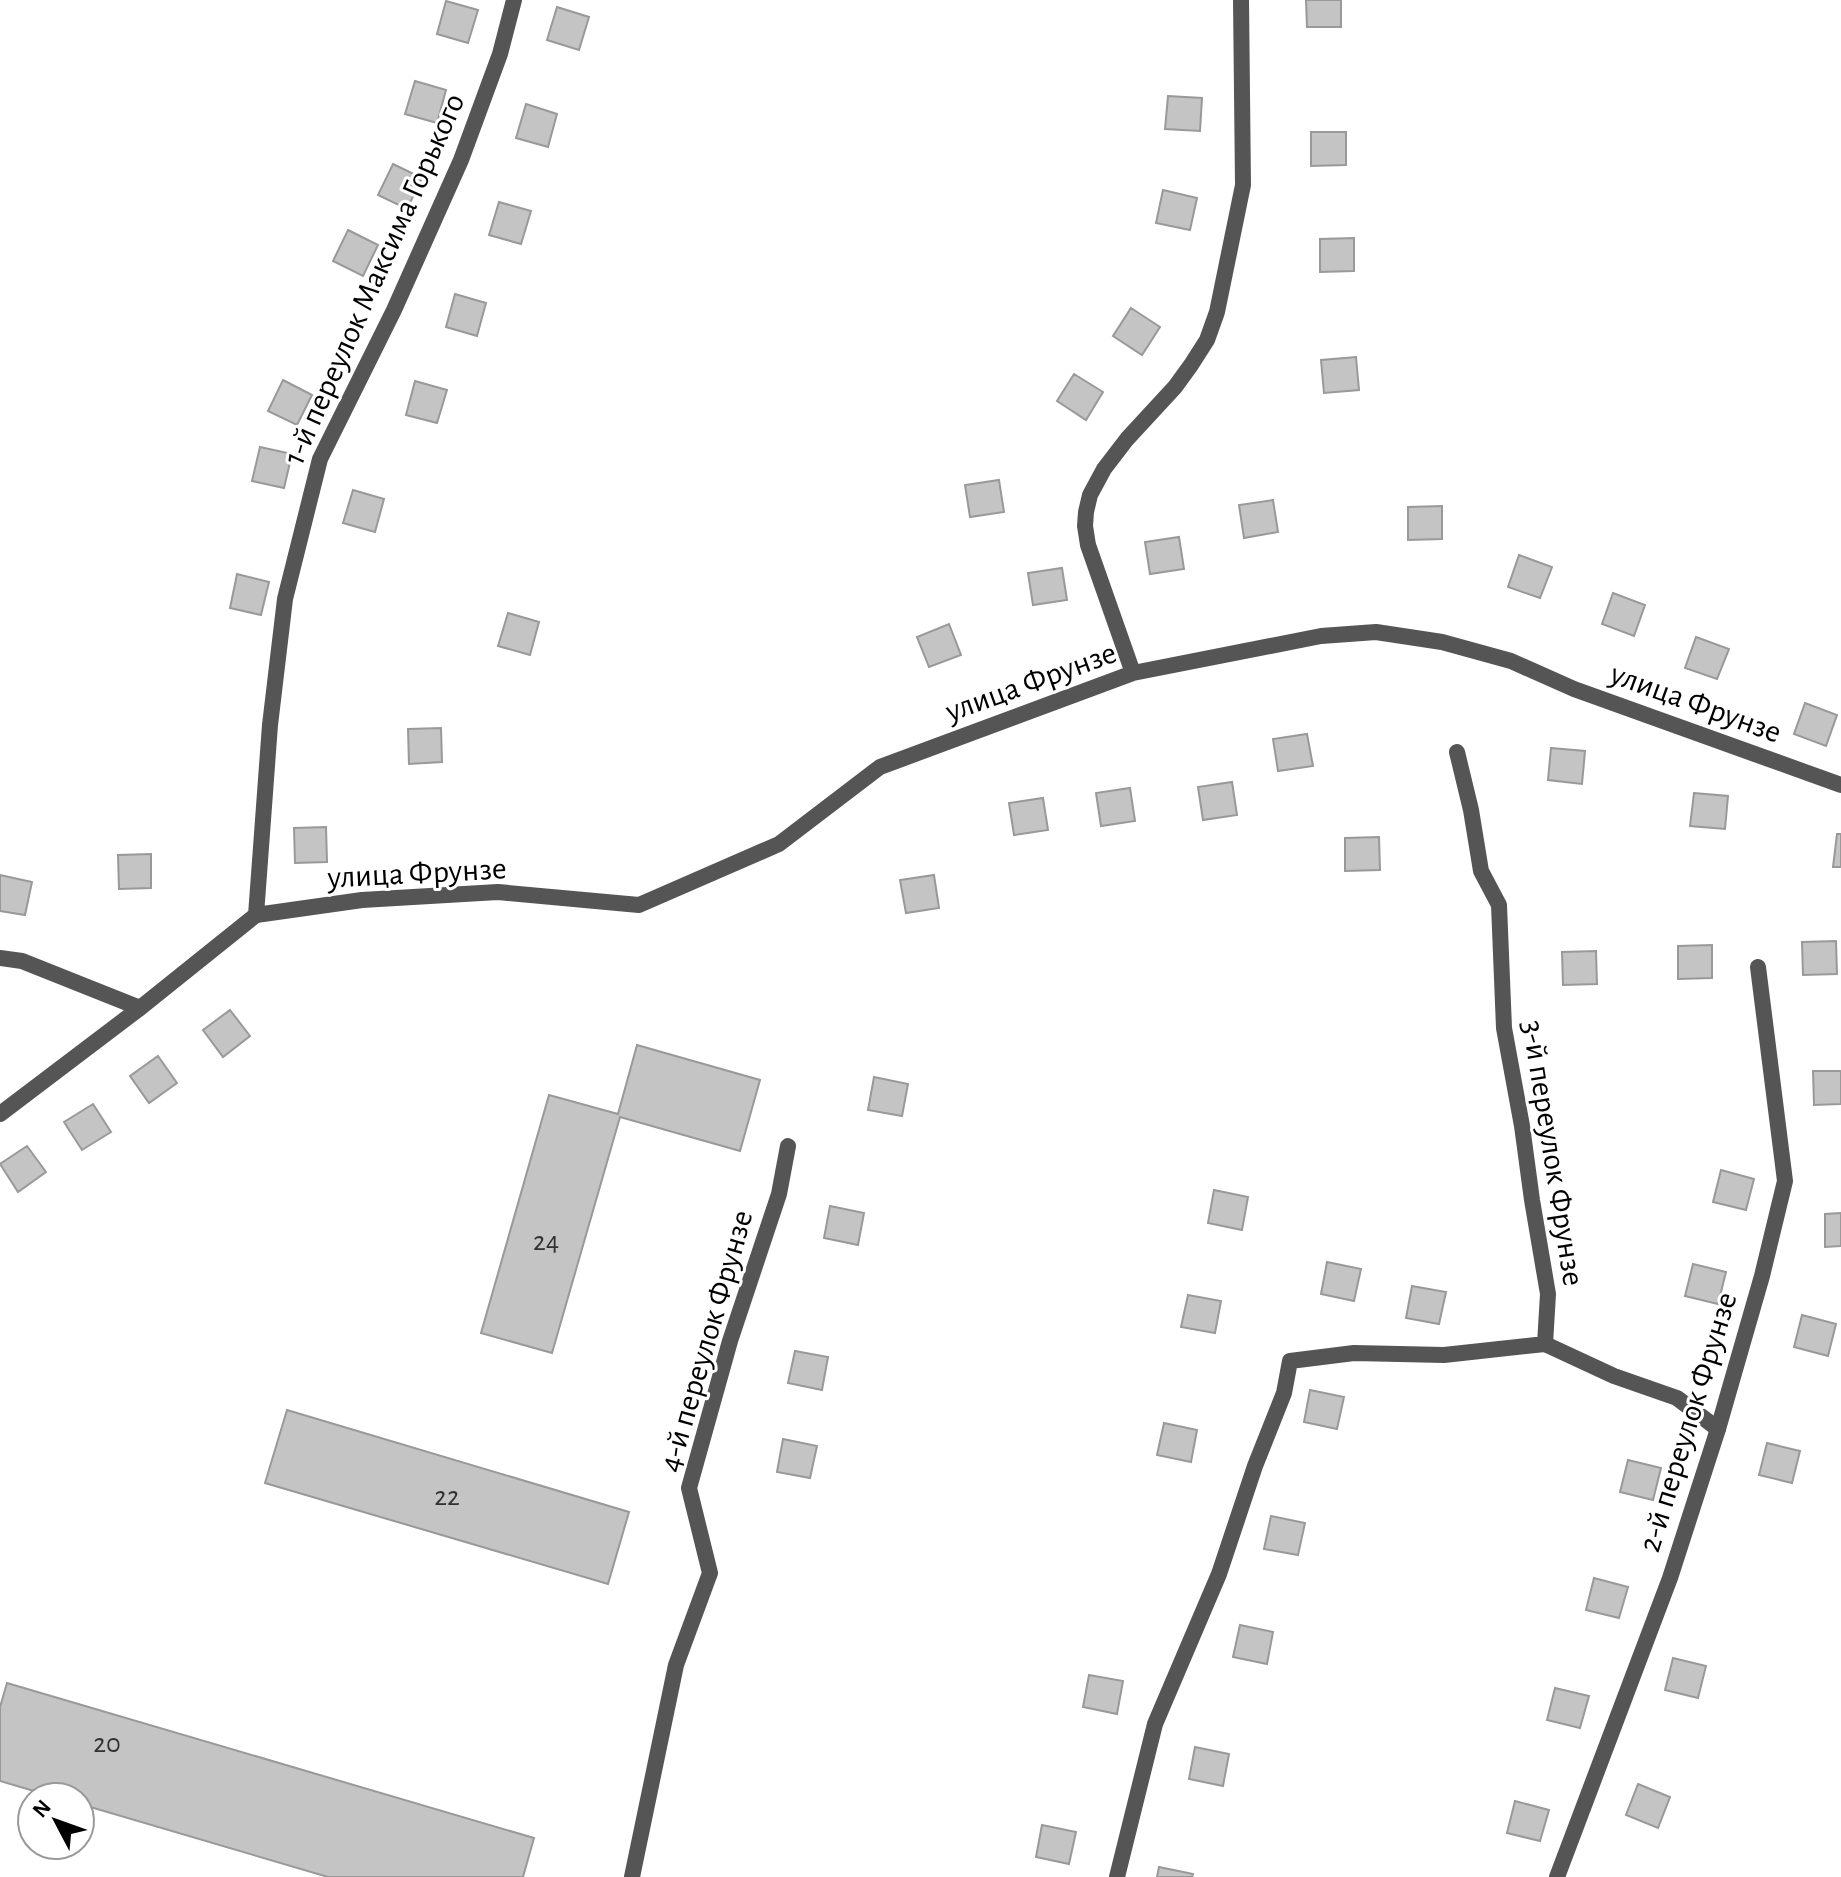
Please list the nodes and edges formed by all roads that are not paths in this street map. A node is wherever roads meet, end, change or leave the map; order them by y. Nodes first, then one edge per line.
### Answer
1 (514, 0) edge
2 (1241, 0) edge
3 (1133, 673) junction
4 (1457, 752) dead end
5 (1841, 785) edge
6 (256, 915) junction
7 (0, 958) edge
8 (1758, 967) dead end
9 (140, 1008) junction
10 (0, 1114) edge
11 (788, 1146) dead end
12 (1545, 1344) junction
13 (1718, 1429) junction
14 (632, 1877) edge
15 (1117, 1877) edge
16 (1557, 1877) edge

1 - 6 street, 1-й переулок Максима Горького
2 - 3 street
3 - 5 street, улица Фрунзе
3 - 6 street, улица Фрунзе
4 - 12 street, 3-й переулок Фрунзе
6 - 9 street
7 - 9 street
8 - 13 street, 2-й переулок Фрунзе
9 - 10 street
11 - 14 street, 4-й переулок Фрунзе
12 - 13 street
12 - 15 street
13 - 16 street, 2-й переулок Фрунзе

